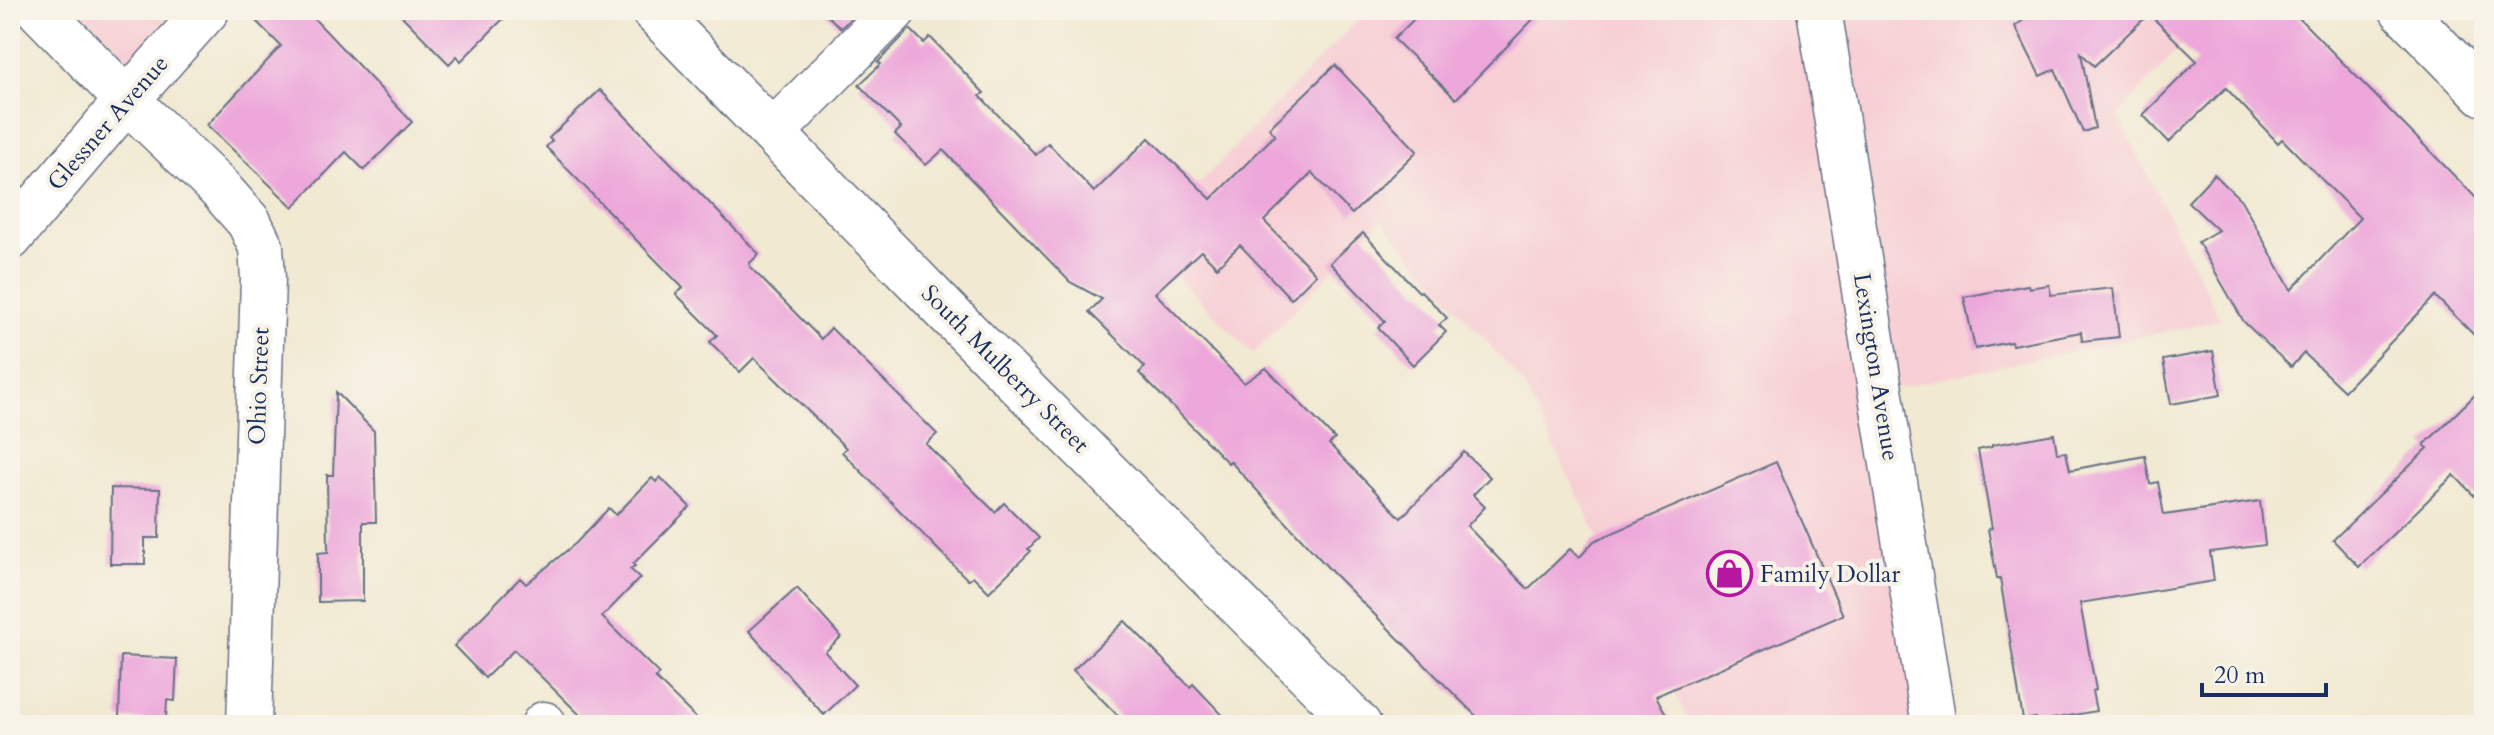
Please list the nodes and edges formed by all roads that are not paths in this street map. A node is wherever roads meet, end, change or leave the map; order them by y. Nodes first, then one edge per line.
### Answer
1 (39, 10) edge
2 (207, 10) edge
3 (653, 10) edge
4 (894, 10) edge
5 (1819, 10) edge
6 (2402, 10) edge
7 (2484, 94) edge
8 (127, 100) junction
9 (773, 132) junction
10 (10, 238) edge
11 (249, 725) edge
12 (1359, 725) edge
13 (1934, 725) edge

1 - 8 main road, Ohio Street
2 - 8 main road, Glessner Avenue
3 - 9 main road, South Mulberry Street
4 - 9 main road
5 - 13 main road, Lexington Avenue
6 - 7 main road
8 - 10 main road, Glessner Avenue
8 - 11 main road, Ohio Street
9 - 12 main road, South Mulberry Street

